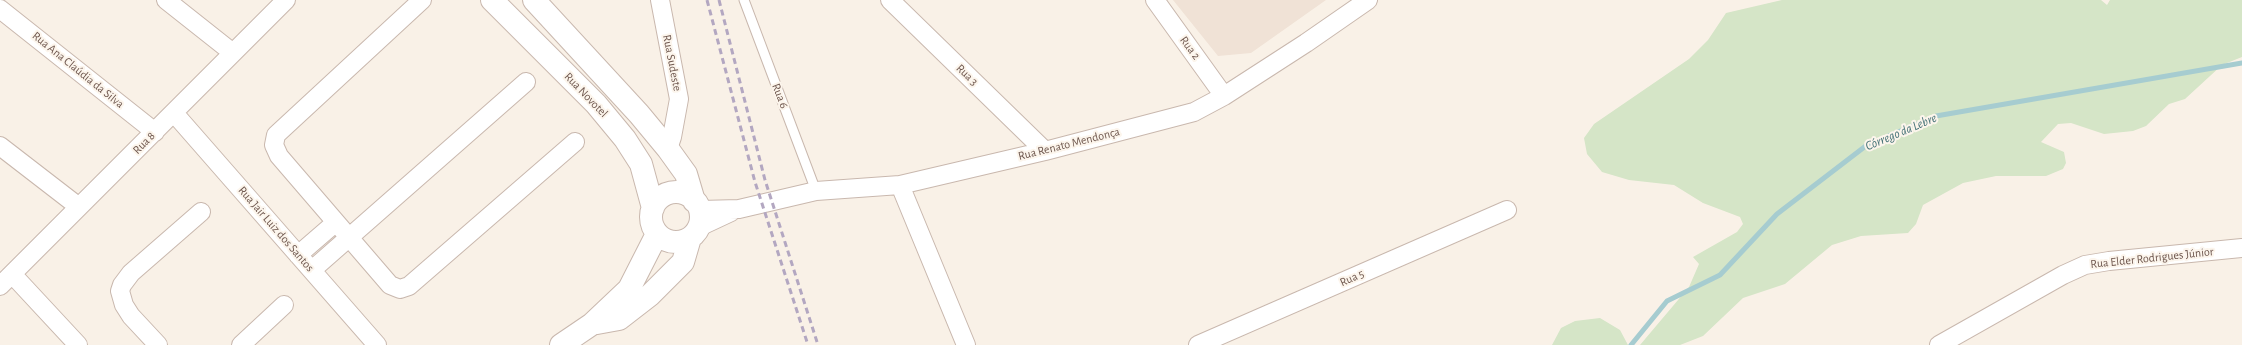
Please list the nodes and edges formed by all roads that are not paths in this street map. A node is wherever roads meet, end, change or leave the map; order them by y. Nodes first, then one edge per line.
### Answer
1 (166, 0) edge
2 (286, 0) edge
3 (422, 0) edge
4 (492, 0) edge
5 (534, 0) edge
6 (660, 0) edge
7 (744, 0) edge
8 (890, 0) edge
9 (1155, 0) edge
10 (1368, 0) edge
11 (0, 9) edge
12 (233, 53) junction
13 (526, 82) dead end
14 (1224, 96) junction
15 (174, 113) junction
16 (155, 132) junction
17 (575, 142) dead end
18 (0, 146) edge
19 (668, 149) junction
20 (1045, 151) junction
21 (900, 185) junction
22 (816, 191) junction
23 (79, 207) junction
24 (653, 208) junction
25 (1507, 210) dead end
26 (201, 212) dead end
27 (696, 219) junction
28 (335, 223) junction
29 (657, 234) junction
30 (349, 238) junction
31 (2242, 248) edge
32 (2242, 253) edge
33 (298, 255) junction
34 (312, 270) junction
35 (6, 280) edge
36 (284, 305) dead end
37 (592, 324) junction
38 (78, 345) edge
39 (158, 345) edge
40 (241, 345) edge
41 (377, 345) edge
42 (561, 345) edge
43 (966, 345) edge
44 (1198, 345) edge
45 (1939, 345) edge

1 - 12 street
2 - 12 street, Rua 8
3 - 28 street
4 - 24 street, Rua Novotel
5 - 19 street
6 - 19 street, Rua Sudeste
7 - 22 lane, Rua 6
8 - 20 street, Rua 3
9 - 14 street, Rua 2
10 - 14 street, Rua Renato Mendonça
11 - 16 street, Rua Ana Claúdia da Silva
12 - 15 street, Rua 8
13 - 30 street
14 - 20 street, Rua Renato Mendonça
15 - 16 street, Rua 8
15 - 33 street, Rua Jair Luiz dos Santos
16 - 23 street, Rua 8
17 - 30 street
18 - 23 street
19 - 27 street
20 - 21 street, Rua Renato Mendonça
21 - 22 street, Rua Renato Mendonça
21 - 43 street
22 - 27 street, Rua Renato Mendonça
23 - 35 street, Rua 8
24 - 27 street
24 - 29 street
25 - 44 street, Rua 5
26 - 39 street
27 - 29 street
27 - 37 street
28 - 30 street
28 - 33 street
29 - 37 street
30 - 34 street
31 - 32 street
31 - 45 street, Rua Elder Rodrigues Júnior
33 - 34 street, Rua Jair Luiz dos Santos
34 - 41 street, Rua Jair Luiz dos Santos
35 - 38 street
36 - 40 street
37 - 42 street

